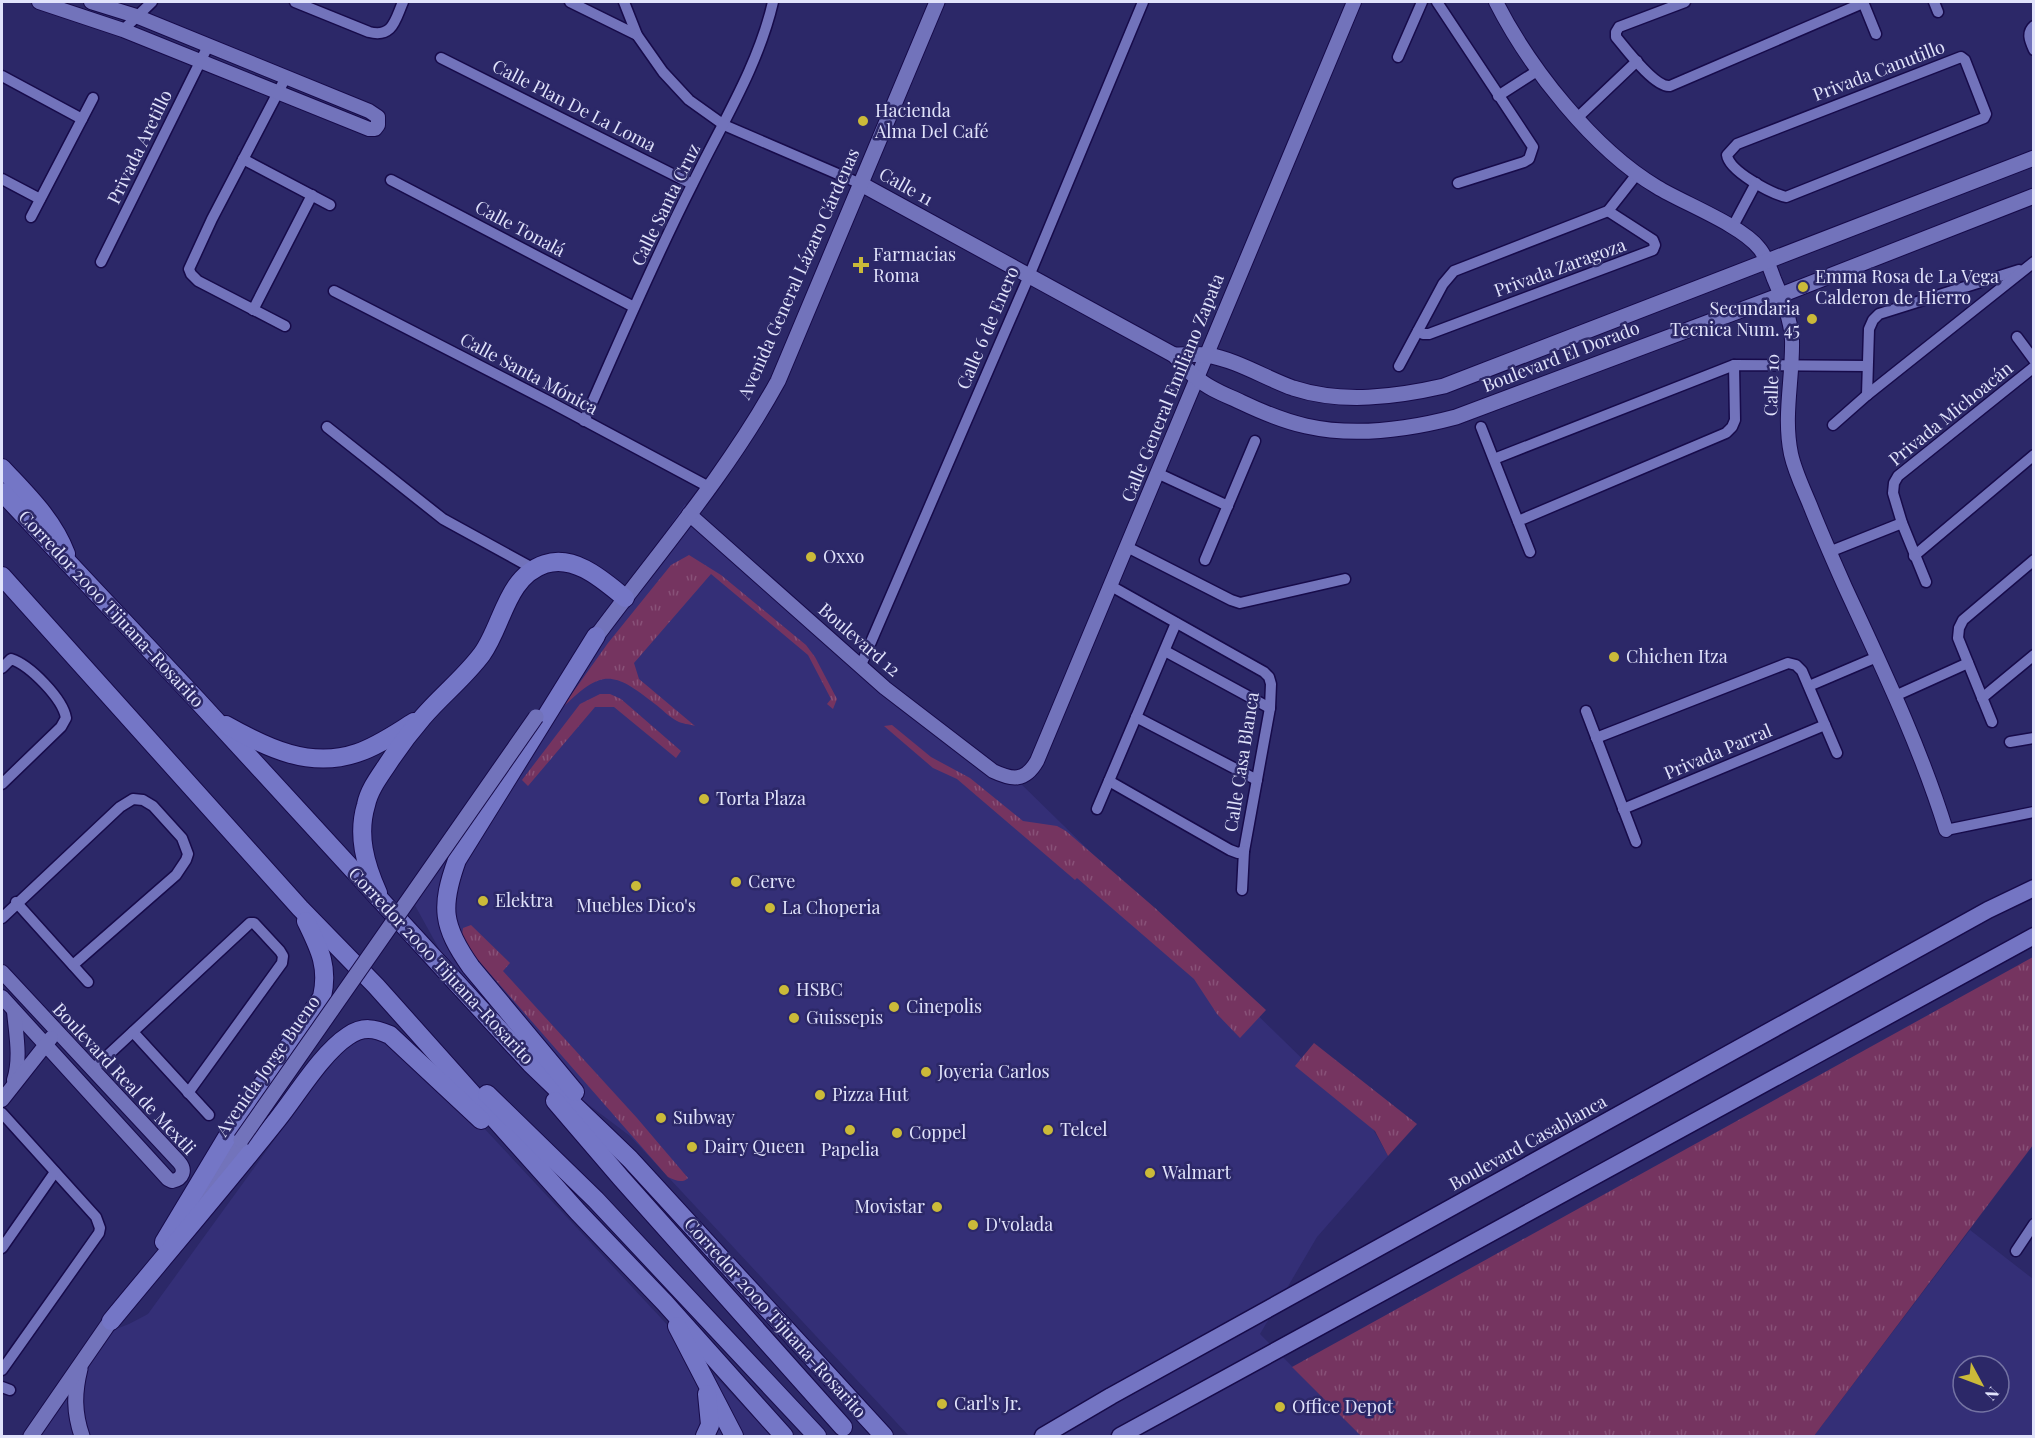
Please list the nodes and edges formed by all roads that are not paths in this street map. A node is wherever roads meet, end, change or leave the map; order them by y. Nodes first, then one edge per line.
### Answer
1 (39, 2) edge
2 (92, 2) edge
3 (152, 2) edge
4 (295, 2) edge
5 (403, 2) edge
6 (570, 2) edge
7 (624, 2) edge
8 (772, 2) edge
9 (937, 2) edge
10 (1143, 2) edge
11 (1354, 2) edge
12 (1422, 2) edge
13 (1437, 2) edge
14 (1496, 2) edge
15 (1685, 2) edge
16 (1863, 2) edge
17 (1934, 2) edge
18 (1938, 12) dead end
19 (136, 16) junction
20 (2034, 26) edge
21 (123, 30) junction
22 (1876, 34) dead end
23 (637, 35) junction
24 (208, 46) junction
25 (2034, 50) edge
26 (1398, 57) dead end
27 (441, 58) dead end
28 (201, 60) junction
29 (1637, 61) junction
30 (1537, 70) junction
31 (2, 76) edge
32 (286, 77) junction
33 (278, 92) junction
34 (1498, 96) junction
35 (93, 98) dead end
36 (1577, 117) junction
37 (82, 119) junction
38 (724, 125) junction
39 (2034, 158) edge
40 (243, 159) junction
41 (1637, 174) junction
42 (2, 179) edge
43 (391, 180) dead end
44 (1458, 183) dead end
45 (1756, 183) junction
46 (692, 184) junction
47 (861, 184) junction
48 (312, 195) junction
49 (2034, 196) edge
50 (40, 199) junction
51 (330, 205) dead end
52 (1608, 211) junction
53 (31, 217) dead end
54 (1732, 228) junction
55 (1767, 261) junction
56 (101, 262) dead end
57 (2029, 265) edge
58 (1029, 276) junction
59 (334, 291) dead end
60 (1781, 295) junction
61 (634, 307) junction
62 (253, 310) junction
63 (285, 326) dead end
64 (1418, 332) junction
65 (2017, 337) dead end
66 (1174, 355) junction
67 (1206, 355) junction
68 (2034, 360) edge
69 (1734, 365) junction
70 (1790, 365) junction
71 (1399, 366) dead end
72 (1867, 366) junction
73 (2034, 367) edge
74 (1197, 379) junction
75 (1867, 395) junction
76 (584, 421) junction
77 (1833, 425) dead end
78 (327, 427) dead end
79 (1481, 427) dead end
80 (1255, 441) dead end
81 (2034, 455) edge
82 (1494, 459) junction
83 (2, 468) edge
84 (1157, 473) junction
85 (709, 487) junction
86 (2, 492) edge
87 (1228, 506) junction
88 (689, 514) junction
89 (1518, 521) junction
90 (1902, 523) junction
91 (1127, 547) junction
92 (1530, 552) dead end
93 (1829, 552) junction
94 (1914, 556) junction
95 (1205, 560) dead end
96 (2034, 560) edge
97 (70, 566) junction
98 (534, 569) junction
99 (2, 576) edge
100 (1345, 579) dead end
101 (1926, 582) dead end
102 (1111, 586) junction
103 (2, 592) edge
104 (625, 598) junction
105 (29, 608) junction
106 (1176, 623) junction
107 (596, 636) junction
108 (1165, 651) junction
109 (2034, 655) edge
110 (1877, 657) junction
111 (1968, 663) junction
112 (861, 666) junction
113 (2, 668) edge
114 (1809, 686) junction
115 (1895, 696) junction
116 (1982, 698) junction
117 (1270, 708) junction
118 (1586, 711) dead end
119 (423, 716) junction
120 (536, 717) joint
121 (1136, 717) junction
122 (212, 718) junction
123 (1992, 722) dead end
124 (1825, 725) junction
125 (1596, 738) junction
126 (2034, 738) edge
127 (2010, 742) dead end
128 (1837, 753) dead end
129 (1016, 778) joint
130 (1257, 780) junction
131 (1109, 782) junction
132 (2, 784) edge
133 (1097, 809) dead end
134 (1623, 809) junction
135 (2034, 812) edge
136 (1946, 830) joint
137 (1636, 842) dead end
138 (1244, 851) junction
139 (2034, 888) edge
140 (1242, 890) dead end
141 (16, 902) junction
142 (384, 905) junction
143 (300, 908) junction
144 (2, 918) edge
145 (2034, 936) edge
146 (431, 956) junction
147 (73, 965) junction
148 (2, 972) edge
149 (88, 982) dead end
150 (376, 986) junction
151 (2, 997) edge
152 (14, 1011) junction
153 (56, 1032) junction
154 (133, 1032) junction
155 (45, 1044) junction
156 (93, 1069) junction
157 (14, 1083) junction
158 (188, 1092) junction
159 (2, 1100) edge
160 (2, 1113) edge
161 (209, 1114) dead end
162 (630, 1159) junction
163 (55, 1172) junction
164 (578, 1212) junction
165 (2034, 1224) edge
166 (2, 1248) edge
167 (2016, 1251) dead end
168 (150, 1266) junction
169 (665, 1303) junction
170 (111, 1321) junction
171 (82, 1360) junction
172 (2, 1370) edge
173 (69, 1379) junction
174 (705, 1380) junction
175 (861, 1413) junction
176 (843, 1427) dead end
177 (31, 1437) edge
178 (82, 1437) edge
179 (705, 1437) edge
180 (734, 1437) edge
181 (784, 1437) edge
182 (817, 1437) edge
183 (866, 1437) edge
184 (884, 1437) edge
185 (1043, 1437) edge
186 (1120, 1437) edge

1 - 21 street
2 - 19 street
3 - 19 street
4 - 5 street
6 - 23 street
7 - 23 street, Calle 11
8 - 38 street, Calle Santa Cruz
9 - 47 main road, Avenida General Lázaro Cárdenas
10 - 58 street, Calle 6 de Enero
11 - 67 street, Calle General Emiliano Zapata
12 - 26 street
13 - 34 street
14 - 30 street, Calle 10
15 - 29 street
16 - 22 street
16 - 29 street
17 - 18 street
19 - 21 street
19 - 24 street
20 - 25 street
21 - 28 street
23 - 38 street, Calle 11
24 - 28 street, Privada Aretillo
24 - 32 street
27 - 46 street, Calle Plan De La Loma
28 - 33 street
28 - 56 street, Privada Aretillo
29 - 36 street
30 - 34 street
30 - 36 street, Calle 10
31 - 37 street
32 - 33 street
32 - 33 street
33 - 40 street
34 - 44 street
35 - 37 street
36 - 41 street, Calle 10
37 - 50 street
38 - 46 street, Calle Santa Cruz
38 - 47 street, Calle 11
39 - 55 main road, Boulevard El Dorado
40 - 48 street
40 - 62 street
41 - 52 street, Privada Zaragoza
41 - 54 street, Calle 10
42 - 50 street
43 - 61 street, Calle Tonalá
45 - 45 street, Privada Canutillo
45 - 54 street
46 - 61 street, Calle Santa Cruz
47 - 58 main road, Calle 11
47 - 85 main road, Avenida General Lázaro Cárdenas
48 - 51 street
48 - 62 street
49 - 60 main road, Boulevard El Dorado
50 - 53 street
52 - 64 street, Privada Zaragoza
52 - 64 street, Privada Zaragoza
54 - 55 street, Calle 10
55 - 60 street, Calle 10
55 - 67 main road, Boulevard El Dorado
57 - 72 street
57 - 75 street
58 - 66 main road, Calle 11
58 - 112 street, Calle 6 de Enero
59 - 76 street, Calle Santa Mónica
60 - 70 street, Calle 10
60 - 74 main road, Boulevard El Dorado
61 - 76 street, Calle Santa Cruz
62 - 63 street
64 - 71 street, Privada Zaragoza
65 - 68 street, Privada Michoacán
66 - 67 main road, Calle 11
66 - 74 main road, Calle 11
67 - 74 street, Calle General Emiliano Zapata
69 - 70 street
69 - 82 street
69 - 89 street
70 - 72 street
70 - 93 street, Calle 10
72 - 75 street
73 - 90 street, Privada Michoacán
74 - 84 street, Calle General Emiliano Zapata
75 - 77 street
76 - 85 street, Calle Santa Mónica
78 - 98 street
79 - 82 street
80 - 87 street
81 - 94 street
82 - 89 street
83 - 97 highway
84 - 87 street
84 - 91 street, Calle General Emiliano Zapata
85 - 88 main road, Avenida General Lázaro Cárdenas
86 - 97 highway, Corredor 2000 Tijuana-Rosarito
87 - 95 street
88 - 104 main road, Avenida General Lázaro Cárdenas
88 - 112 street, Boulevard 12
89 - 92 street
90 - 93 street
90 - 94 street, Privada Michoacán
91 - 100 street
91 - 102 street, Calle General Emiliano Zapata
93 - 110 street, Calle 10
94 - 101 street, Privada Michoacán
96 - 111 street
97 - 122 highway, Corredor 2000 Tijuana-Rosarito
98 - 104 highway
98 - 119 highway
99 - 105 highway
102 - 106 street, Calle Casa Blanca
102 - 129 street, Calle General Emiliano Zapata
103 - 105 highway
104 - 107 main road, Avenida General Lázaro Cárdenas
105 - 143 highway
106 - 108 street
106 - 117 street, Calle Casa Blanca
107 - 120 main road, Avenida General Lázaro Cárdenas
107 - 162 highway
108 - 117 street
108 - 121 street
109 - 116 street
110 - 114 street
110 - 115 street, Calle 10
111 - 115 street
111 - 116 street
112 - 129 street, Boulevard 12
113 - 132 street
114 - 124 street
114 - 125 street
115 - 136 street, Calle 10
116 - 123 street
117 - 130 street, Calle Casa Blanca
118 - 125 street
119 - 122 highway
119 - 142 highway
120 - 168 main road, Avenida Jorge Bueno, bridge
121 - 130 street
121 - 131 street
122 - 142 highway, Corredor 2000 Tijuana-Rosarito
124 - 128 street
124 - 134 street, Privada Parral
125 - 134 street
126 - 127 street
130 - 138 street, Calle Casa Blanca
131 - 133 street
131 - 138 street
134 - 137 street
135 - 136 street
138 - 140 street, Calle Casa Blanca
139 - 185 main road, Boulevard Casablanca
141 - 144 street
141 - 147 street
141 - 147 street
142 - 146 highway, Corredor 2000 Tijuana-Rosarito
143 - 150 highway
143 - 168 highway
145 - 186 main road
146 - 162 highway, Corredor 2000 Tijuana-Rosarito
146 - 176 highway
147 - 149 street
148 - 153 street, Boulevard Real de Mextli
150 - 164 highway
150 - 182 highway
151 - 152 street, Boulevard Real de Mextli
152 - 155 street, Boulevard Real de Mextli
152 - 157 street
153 - 155 street
153 - 156 street, Boulevard Real de Mextli
154 - 156 street
154 - 158 street
154 - 158 street
155 - 156 street, Boulevard Real de Mextli
155 - 157 street
157 - 159 street
158 - 161 street
160 - 163 street
162 - 175 highway, Corredor 2000 Tijuana-Rosarito
163 - 166 street
163 - 172 street
164 - 169 highway
164 - 170 highway
165 - 167 street
168 - 170 main road, Avenida Jorge Bueno
169 - 174 highway
169 - 181 highway
170 - 171 main road, Avenida Jorge Bueno
171 - 173 main road, Avenida Jorge Bueno
171 - 178 main road
173 - 177 main road, Avenida Jorge Bueno
173 - 178 main road
174 - 179 highway
174 - 180 highway
175 - 183 highway
175 - 184 highway, Corredor 2000 Tijuana-Rosarito

